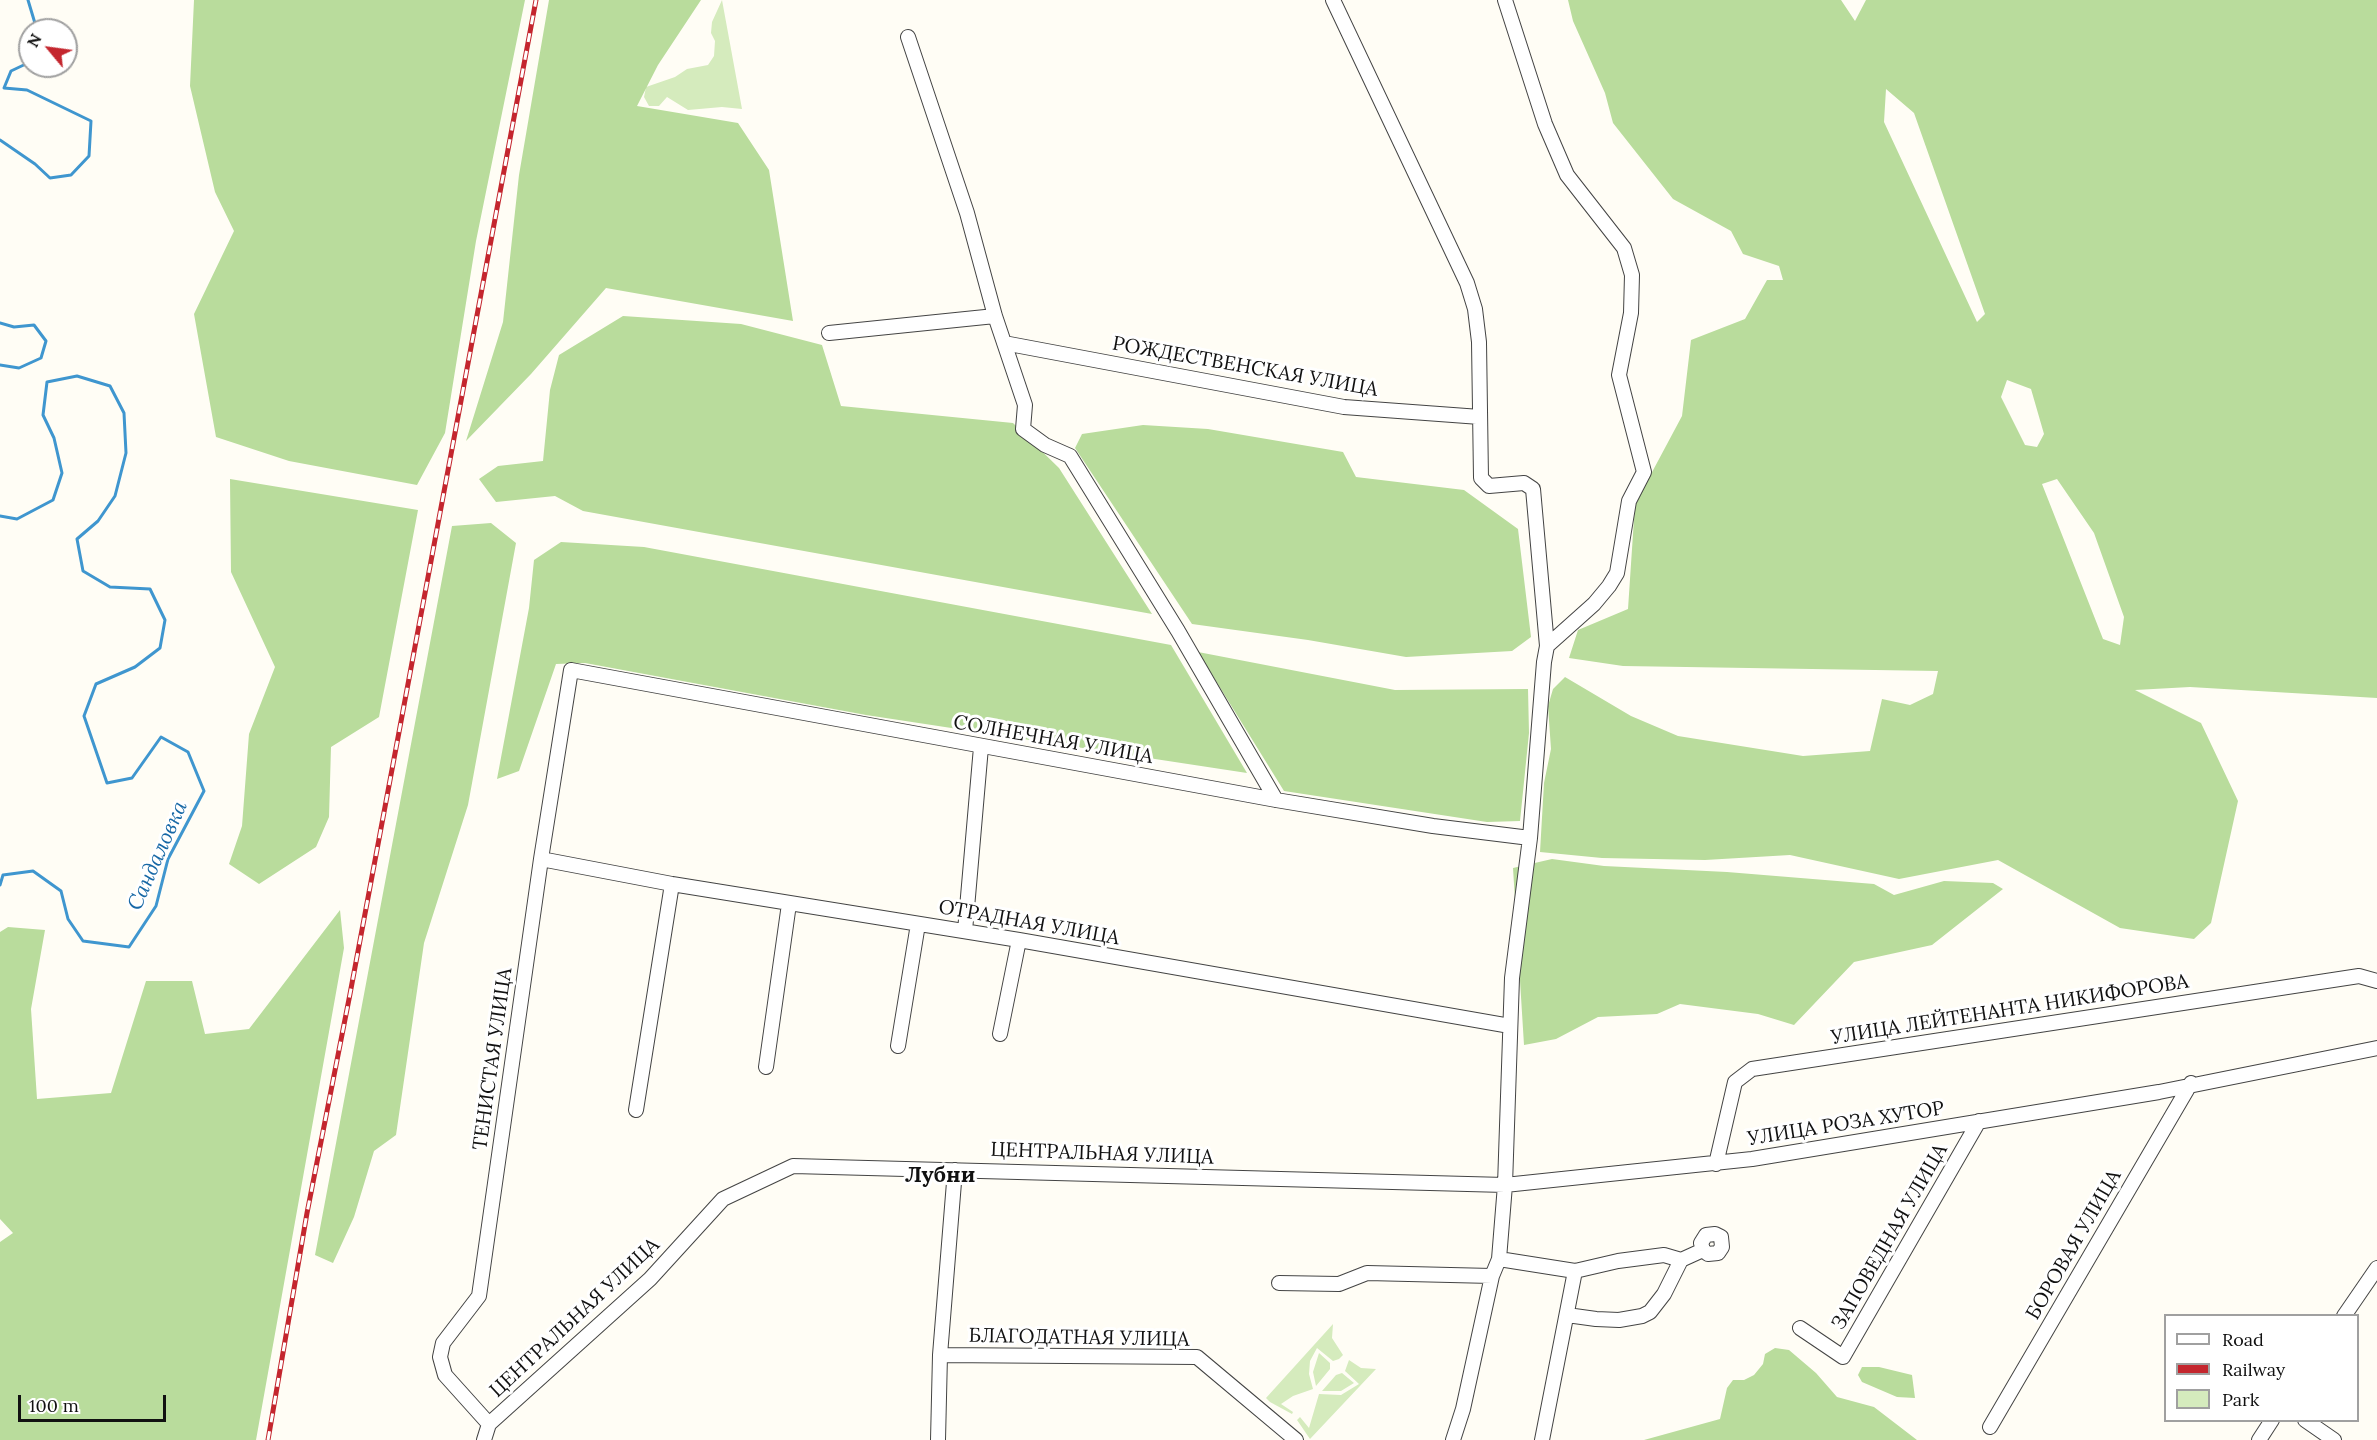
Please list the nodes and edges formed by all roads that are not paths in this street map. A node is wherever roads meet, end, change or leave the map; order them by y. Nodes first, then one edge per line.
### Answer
1 (1333, 0) edge
2 (1505, 0) edge
3 (908, 37) dead end
4 (995, 316) junction
5 (829, 333) dead end
6 (1004, 344) junction
7 (1480, 417) junction
8 (1547, 646) junction
9 (571, 670) joint
10 (981, 747) junction
11 (1276, 800) junction
12 (1530, 838) junction
13 (541, 859) junction
14 (672, 884) junction
15 (789, 904) junction
16 (918, 924) junction
17 (965, 932) junction
18 (1018, 940) junction
19 (2377, 981) edge
20 (1510, 1026) junction
21 (1000, 1034) dead end
22 (898, 1046) dead end
23 (2377, 1048) edge
24 (766, 1067) dead end
25 (2191, 1083) junction
26 (636, 1110) dead end
27 (1979, 1121) junction
28 (1716, 1164) junction
29 (955, 1170) junction
30 (1505, 1185) junction
31 (1703, 1250) dead end
32 (1499, 1259) junction
33 (1681, 1260) junction
34 (2377, 1268) edge
35 (1575, 1270) junction
36 (1492, 1276) junction
37 (1279, 1283) dead end
38 (2345, 1314) edge
39 (1567, 1315) junction
40 (1800, 1328) dead end
41 (940, 1355) junction
42 (2271, 1422) edge
43 (2308, 1422) edge
44 (489, 1424) junction
45 (1990, 1427) dead end
46 (484, 1440) edge
47 (938, 1440) edge
48 (1296, 1440) edge
49 (1453, 1440) edge
50 (1542, 1440) edge
51 (2259, 1440) edge
52 (2334, 1440) edge

1 - 7 street
2 - 8 street
3 - 4 street
4 - 5 street
4 - 6 street
6 - 7 street, РОЖДЕСТВЕНСКАЯ УЛИЦА
6 - 11 street
7 - 8 street
8 - 12 street
9 - 10 street, СОЛНЕЧНАЯ УЛИЦА
9 - 13 street, ТЕНИСТАЯ УЛИЦА
10 - 11 street, СОЛНЕЧНАЯ УЛИЦА
10 - 17 street
11 - 12 street, СОЛНЕЧНАЯ УЛИЦА
12 - 20 street
13 - 14 street, ОТРАДНАЯ УЛИЦА
13 - 44 street, ТЕНИСТАЯ УЛИЦА
14 - 15 street, ОТРАДНАЯ УЛИЦА
14 - 26 street
15 - 16 street, ОТРАДНАЯ УЛИЦА
15 - 24 street
16 - 17 street, ОТРАДНАЯ УЛИЦА
16 - 22 street
17 - 18 street, ОТРАДНАЯ УЛИЦА
18 - 20 street, ОТРАДНАЯ УЛИЦА
18 - 21 street
19 - 28 street, УЛИЦА ЛЕЙТЕНАНТА НИКИФОРОВА
20 - 30 street
23 - 25 street, УЛИЦА РОЗА ХУТОР
25 - 27 street, УЛИЦА РОЗА ХУТОР
25 - 45 street, БОРОВАЯ УЛИЦА
27 - 28 street, УЛИЦА РОЗА ХУТОР
27 - 40 street, ЗАПОВЕДНАЯ УЛИЦА
28 - 30 street, УЛИЦА РОЗА ХУТОР
29 - 30 street, ЦЕНТРАЛЬНАЯ УЛИЦА
29 - 41 street
29 - 44 street, ЦЕНТРАЛЬНАЯ УЛИЦА
30 - 32 street
31 - 33 street
32 - 35 street
32 - 36 street
33 - 35 street
33 - 39 street
34 - 38 street
35 - 39 street
36 - 37 street
36 - 49 street
39 - 50 street
41 - 47 street
41 - 48 street, БЛАГОДАТНАЯ УЛИЦА
42 - 51 street
43 - 52 street
44 - 46 street, ЦЕНТРАЛЬНАЯ УЛИЦА

